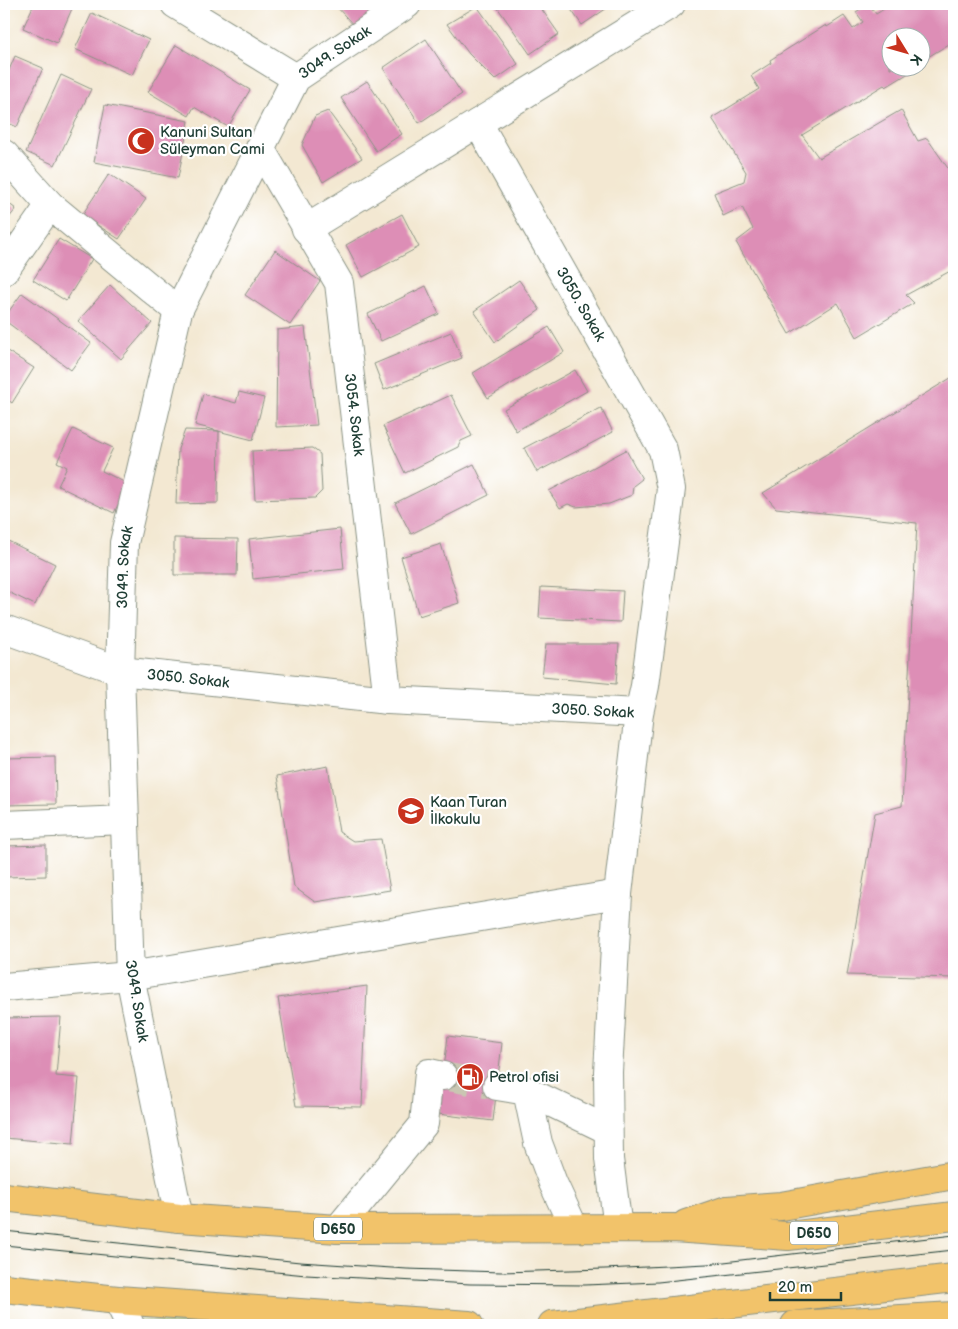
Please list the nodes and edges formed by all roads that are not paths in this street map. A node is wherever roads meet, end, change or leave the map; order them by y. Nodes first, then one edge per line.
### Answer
1 (175, 4) edge
2 (407, 4) edge
3 (671, 4) edge
4 (296, 78) junction
5 (478, 123) junction
6 (260, 148) junction
7 (4, 154) edge
8 (50, 205) junction
9 (306, 229) junction
10 (4, 271) edge
11 (178, 311) junction
12 (4, 629) edge
13 (120, 671) junction
14 (388, 700) junction
15 (639, 713) junction
16 (125, 820) junction
17 (4, 825) edge
18 (618, 894) junction
19 (130, 976) junction
20 (4, 987) edge
21 (443, 1076) tunnel mouth
22 (497, 1086) tunnel mouth
23 (527, 1091) junction
24 (608, 1130) junction
25 (954, 1175) edge
26 (4, 1197) edge
27 (954, 1216) edge
28 (179, 1218) junction
29 (574, 1228) junction
30 (618, 1228) junction
31 (673, 1228) junction
32 (338, 1229) junction
33 (954, 1278) edge
34 (4, 1288) edge
35 (118, 1300) junction
36 (954, 1316) edge
37 (130, 1325) edge
38 (468, 1325) edge
39 (552, 1325) edge
40 (795, 1325) edge

1 - 4 street
2 - 4 street, 3049. Sokak
3 - 5 street
4 - 6 street, 3049. Sokak
5 - 9 street
5 - 15 street, 3050. Sokak
6 - 9 street, 3054. Sokak
6 - 11 street, 3049. Sokak
7 - 8 street
8 - 10 street
8 - 11 street
9 - 14 street, 3054. Sokak
11 - 13 street, 3049. Sokak
12 - 13 street, 3050. Sokak
13 - 14 street, 3050. Sokak
13 - 16 street, 3049. Sokak
14 - 15 street, 3050. Sokak
15 - 18 street
16 - 17 street
16 - 19 street, 3049. Sokak
18 - 19 street
18 - 24 street
19 - 20 street
19 - 28 street, 3049. Sokak
21 - 32 street
22 - 23 street
23 - 24 street
23 - 29 street
24 - 30 street
25 - 31 highway
26 - 28 highway, D650
27 - 31 highway, D650
28 - 32 highway, D650
29 - 30 highway, D650
29 - 32 highway, D650
30 - 31 highway, D650
33 - 39 highway
34 - 35 highway
35 - 37 street
35 - 38 highway
36 - 40 highway

